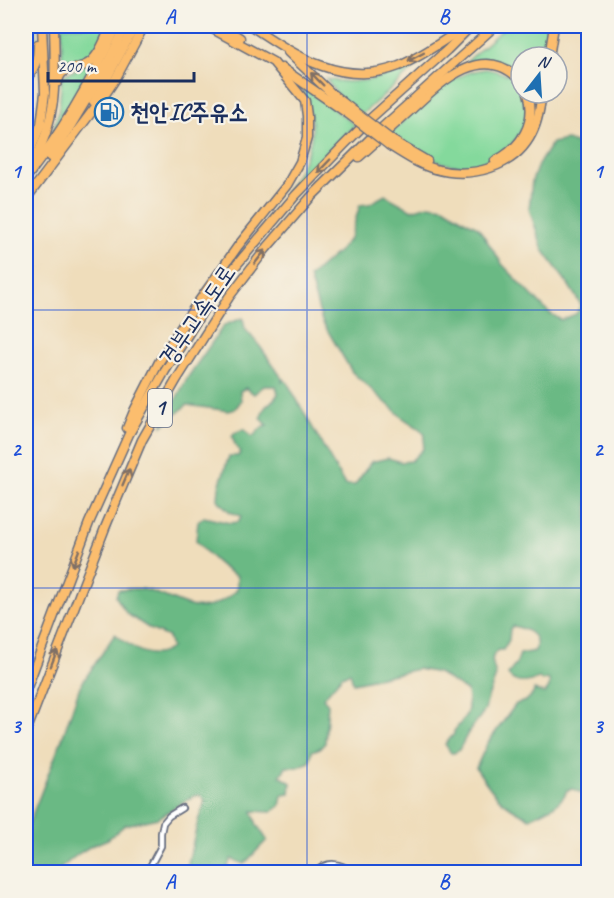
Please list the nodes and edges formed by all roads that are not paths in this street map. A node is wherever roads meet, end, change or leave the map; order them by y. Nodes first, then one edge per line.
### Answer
1 (40, 26) edge
2 (54, 26) edge
3 (111, 26) edge
4 (117, 26) edge
5 (207, 26) edge
6 (221, 26) edge
7 (251, 26) edge
8 (466, 26) edge
9 (471, 26) edge
10 (495, 26) edge
11 (554, 26) edge
12 (137, 27) edge
13 (280, 45) junction
14 (551, 45) edge
15 (273, 62) junction
16 (509, 70) edge
17 (26, 79) edge
18 (530, 105) edge
19 (540, 105) edge
20 (52, 109) junction
21 (353, 114) junction
22 (392, 143) junction
23 (26, 162) edge
24 (26, 173) edge
25 (26, 178) edge
26 (26, 197) edge
27 (310, 198) junction
28 (89, 523) junction
29 (26, 690) edge
30 (26, 732) edge
31 (182, 808) dead end
32 (147, 873) edge
33 (316, 873) edge
34 (353, 873) edge

1 - 17 highway
1 - 23 highway
2 - 20 highway
3 - 20 highway
4 - 25 highway
5 - 15 highway
6 - 15 highway
7 - 13 highway
8 -> 13 highway
9 -> 28 highway, 경부고속도로 / 1
10 - 27 highway, 경부고속도로 / 1
11 - 14 highway
12 - 26 highway
12 - 26 highway
21 -> 13 highway
15 - 21 highway
15 - 28 highway
16 - 27 highway
18 - 22 highway
19 - 22 highway
20 - 24 highway
21 - 22 highway, bridge
30 -> 27 highway, 경부고속도로 / 1
28 -> 29 highway, 경부고속도로 / 1
31 - 32 street
33 - 34 street

